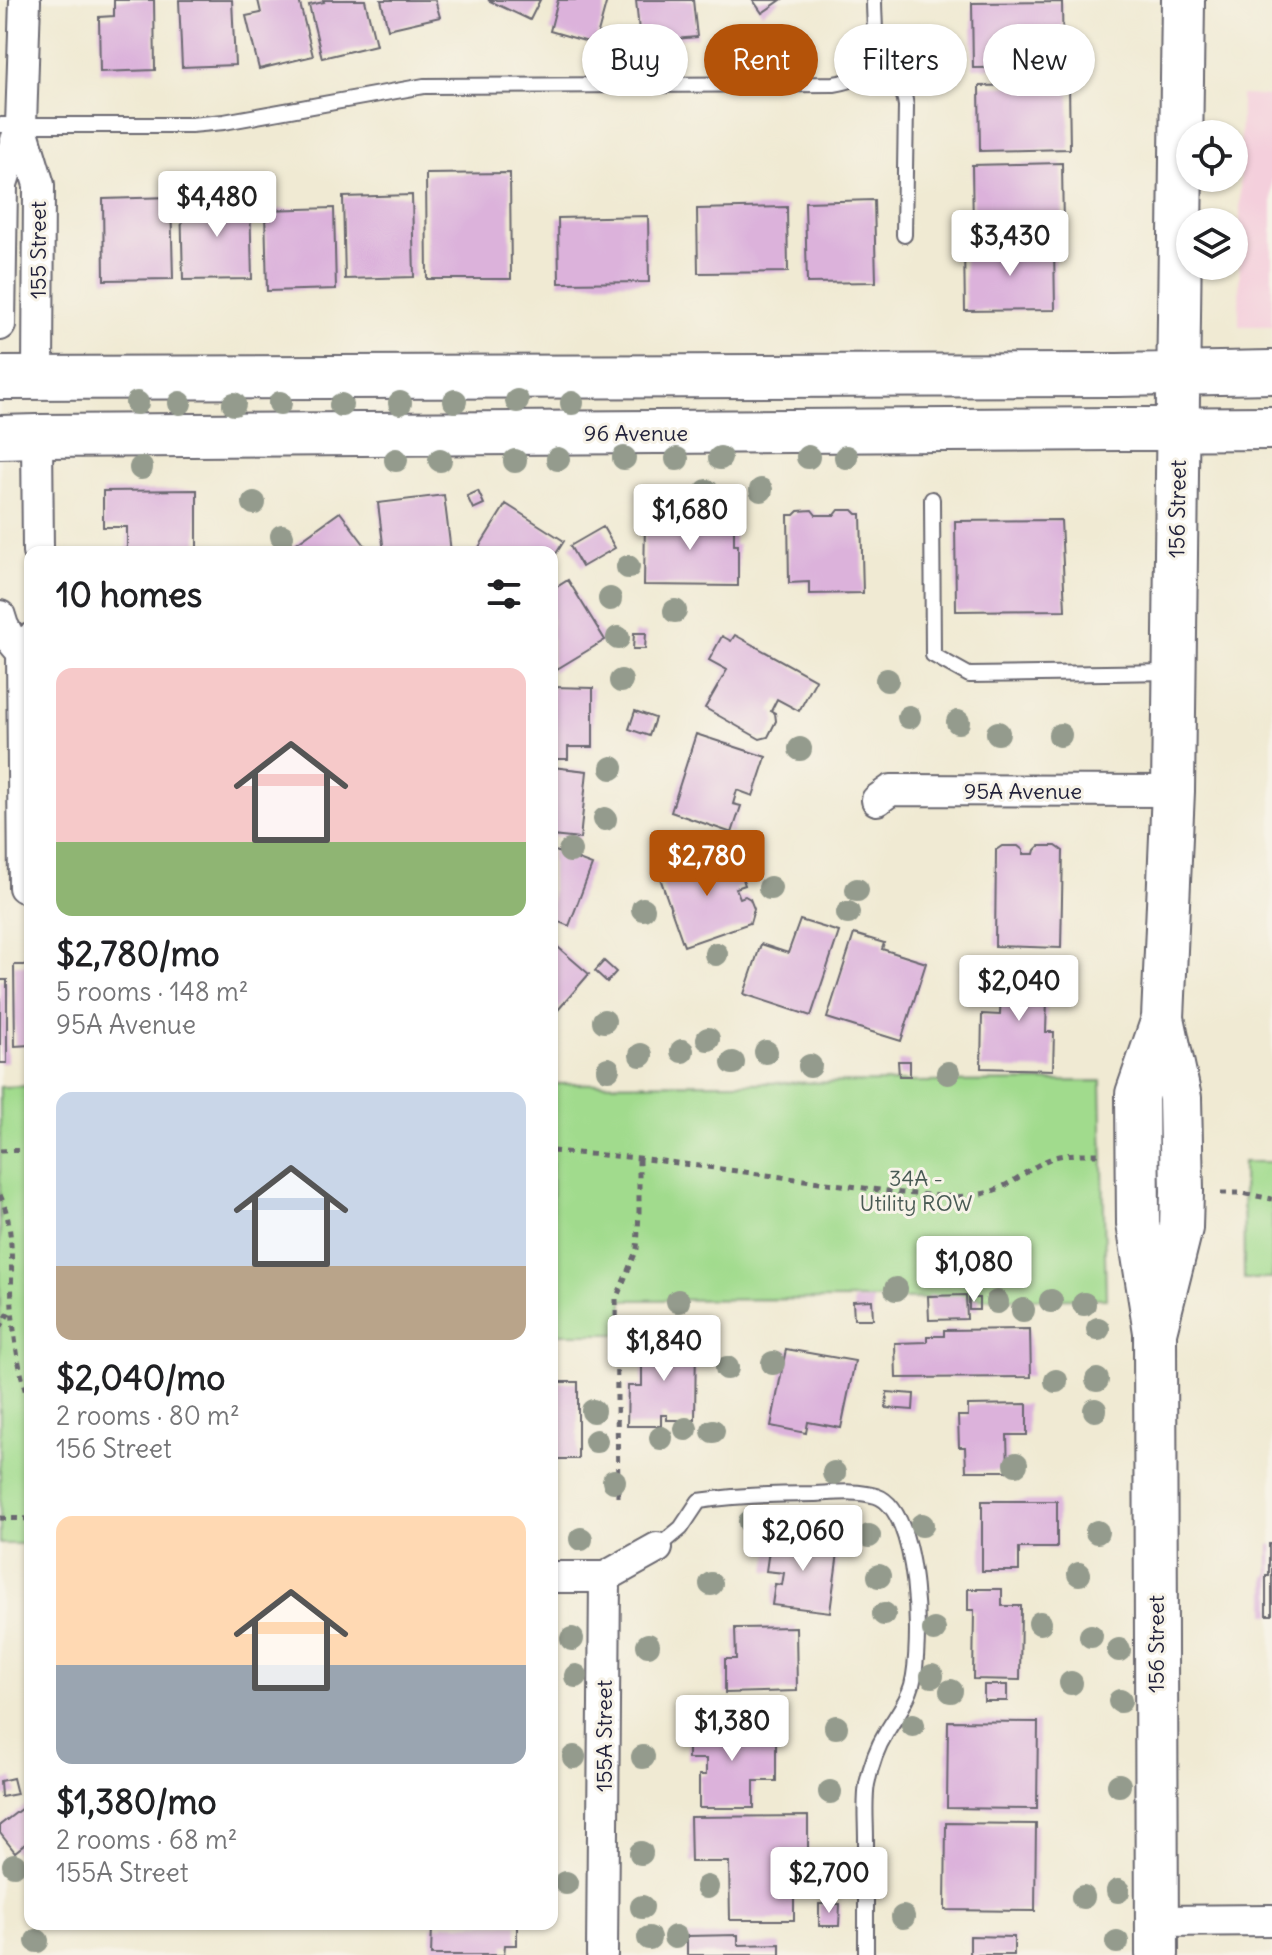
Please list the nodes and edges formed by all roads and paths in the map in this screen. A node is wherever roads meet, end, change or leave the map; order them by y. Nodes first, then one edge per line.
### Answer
1 (25, 0) edge
2 (874, 0) edge
3 (1183, 0) edge
4 (874, 24) edge
5 (834, 84) edge
6 (905, 96) edge
7 (10, 125) edge
8 (904, 235) dead end
9 (0, 325) edge
10 (1272, 372) edge
11 (1179, 373) junction
12 (19, 378) edge
13 (0, 412) edge
14 (1272, 428) edge
15 (1178, 430) junction
16 (19, 436) edge
17 (932, 499) dead end
18 (37, 546) edge
19 (0, 616) edge
20 (17, 649) edge
21 (1175, 672) junction
22 (1173, 791) junction
23 (877, 800) dead end
24 (18, 887) edge
25 (24, 1150) edge
26 (0, 1151) edge
27 (558, 1151) edge
28 (1109, 1154) dead end
29 (639, 1158) junction
30 (1208, 1192) dead end
31 (0, 1195) edge
32 (1272, 1199) edge
33 (12, 1308) junction
34 (0, 1328) edge
35 (24, 1383) edge
36 (618, 1497) dead end
37 (0, 1518) edge
38 (24, 1519) edge
39 (657, 1548) joint
40 (558, 1577) edge
41 (605, 1577) junction
42 (1272, 1920) edge
43 (1157, 1938) edge
44 (602, 1955) edge
45 (866, 1955) edge

1 - 7 street, 155 Street
2 - 4 lane
3 - 11 main road, 156 Street
5 - 7 lane
6 - 8 lane
7 - 9 street, 155 Street
7 - 12 street, 155 Street
10 - 11 main road
11 - 12 main road
11 - 15 main road, 156 Street
12 - 13 main road
14 - 15 main road, 96 Avenue
15 - 16 main road, 96 Avenue
15 - 21 main road, 156 Street
16 - 18 street
17 - 21 lane
19 - 20 street
20 - 24 street
21 - 22 main road, 156 Street
22 - 23 street, 95A Avenue
22 - 43 main road, 156 Street
25 - 26 path
27 - 29 path
28 - 29 path
29 - 36 path
30 - 32 path
31 - 33 path
33 - 34 path
33 - 35 path
37 - 38 path
39 - 41 street
39 - 45 lane
40 - 41 street
41 - 44 street, 155A Street
42 - 43 street

